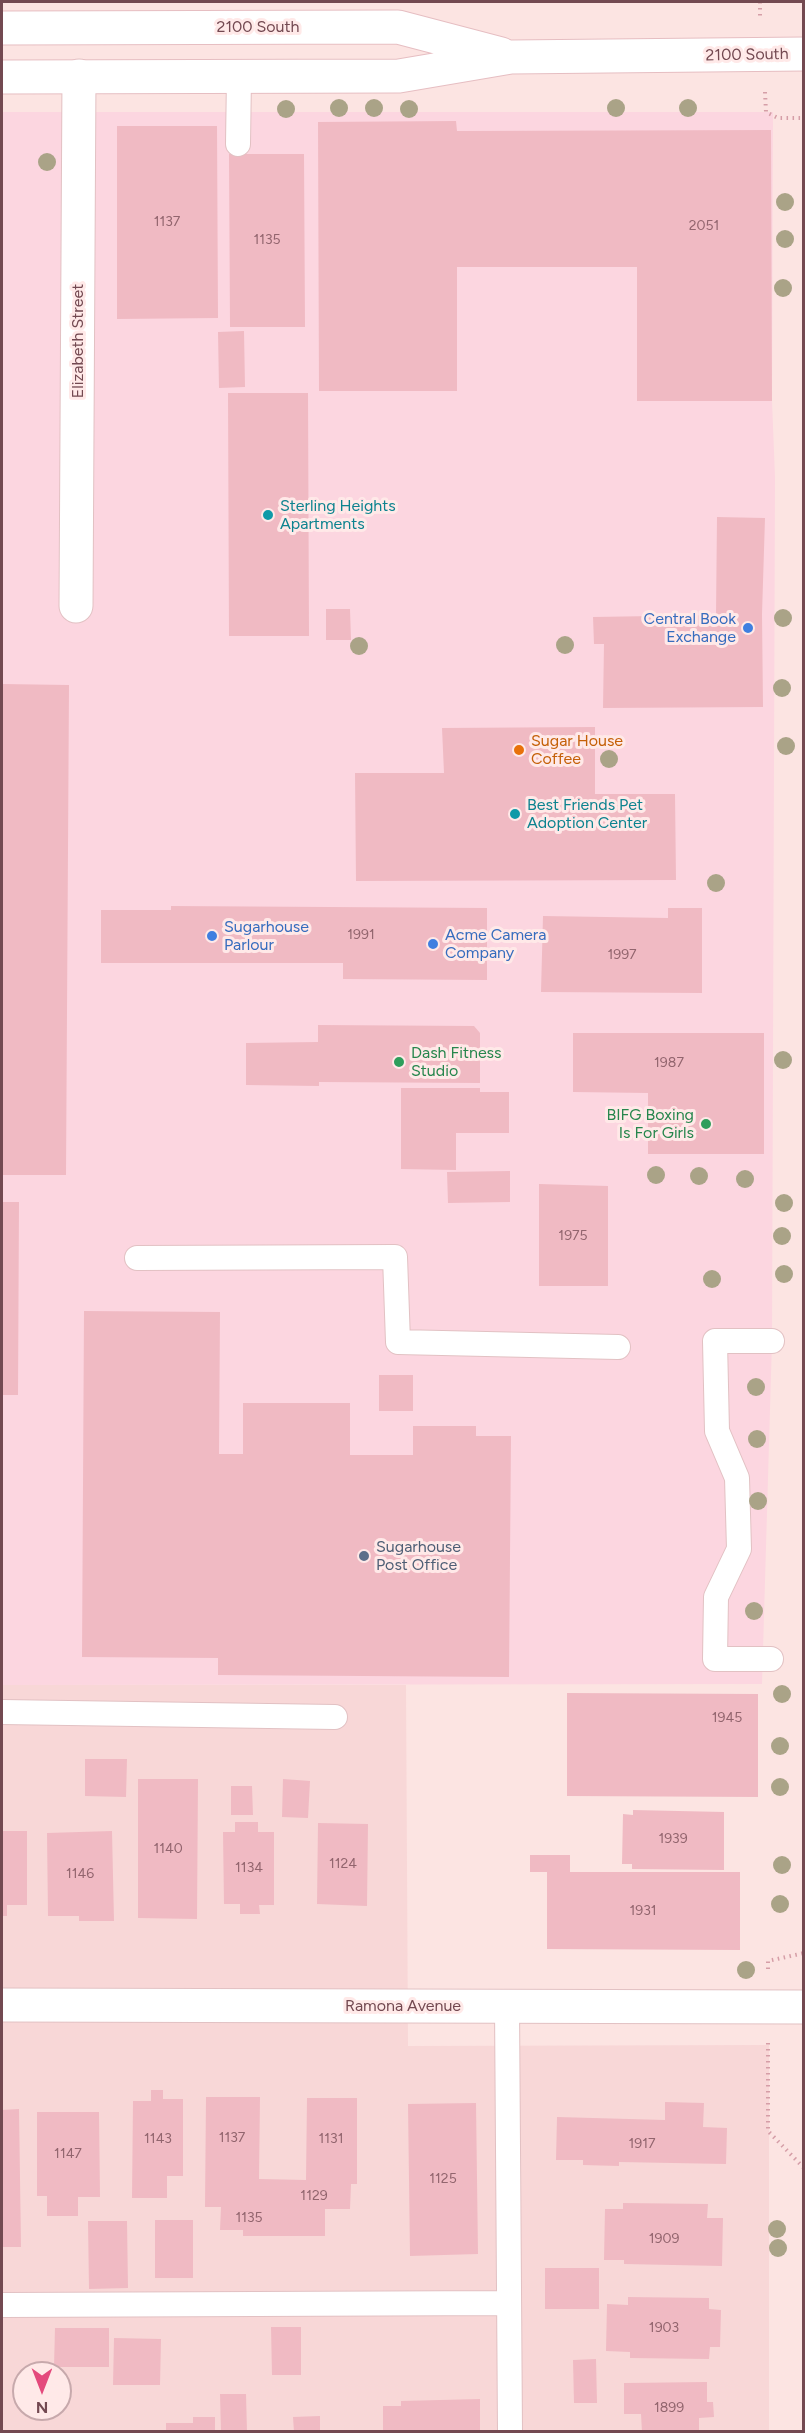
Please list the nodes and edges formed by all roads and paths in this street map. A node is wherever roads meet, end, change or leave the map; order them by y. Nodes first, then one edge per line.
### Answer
1 (2, 28) edge
2 (804, 54) edge
3 (512, 57) junction
4 (79, 76) junction
5 (239, 76) junction
6 (2, 77) edge
7 (765, 102) dead end
8 (804, 118) edge
9 (238, 144) dead end
10 (76, 606) dead end
11 (137, 1258) dead end
12 (772, 1341) dead end
13 (618, 1347) dead end
14 (771, 1659) dead end
15 (2, 1712) edge
16 (335, 1717) dead end
17 (804, 1953) edge
18 (768, 1961) dead end
19 (2, 2005) edge
20 (507, 2006) junction
21 (804, 2007) edge
22 (768, 2063) dead end
23 (804, 2168) edge
24 (508, 2303) junction
25 (2, 2305) edge
26 (510, 2432) edge

1 - 3 street, 2100 South
2 - 3 street, 2100 South
3 - 5 street, 2100 South
4 - 5 street, 2100 South
4 - 6 street, 2100 South
4 - 10 street, Elizabeth Street
5 - 9 lane
7 - 8 path
11 - 13 lane
12 - 14 lane
15 - 16 lane
17 - 18 path
19 - 20 street, Ramona Avenue
20 - 21 street, Ramona Avenue
20 - 24 lane
22 - 23 path
24 - 25 lane
24 - 26 lane

